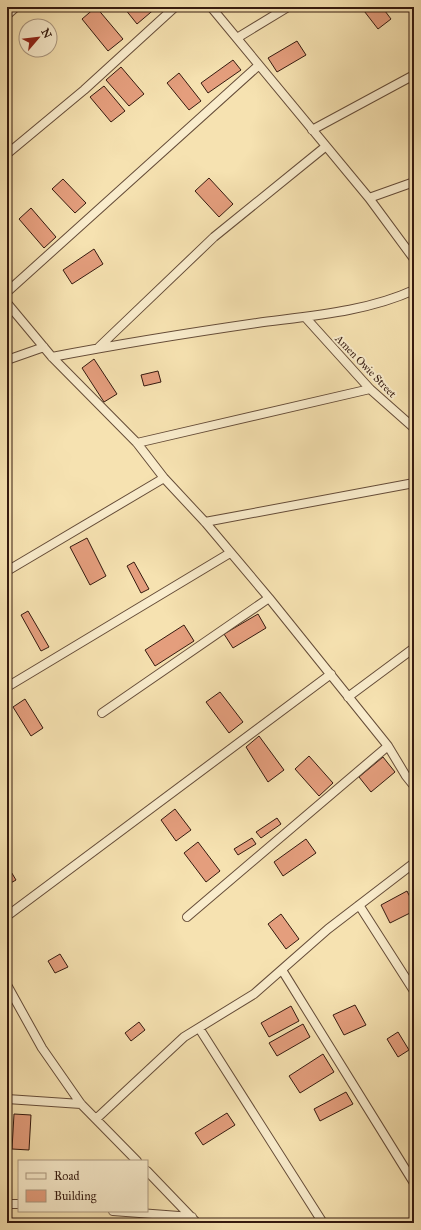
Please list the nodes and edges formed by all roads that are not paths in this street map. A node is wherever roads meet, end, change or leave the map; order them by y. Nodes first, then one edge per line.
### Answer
1 (16, 7) edge
2 (175, 7) edge
3 (211, 7) edge
4 (288, 7) edge
5 (7, 15) edge
6 (237, 38) junction
7 (259, 66) junction
8 (414, 75) edge
9 (312, 130) junction
10 (325, 147) junction
11 (7, 154) edge
12 (414, 182) edge
13 (369, 198) junction
14 (414, 259) edge
15 (414, 290) edge
16 (7, 292) edge
17 (7, 302) edge
18 (305, 317) junction
19 (44, 347) junction
20 (99, 348) junction
21 (52, 357) junction
22 (7, 360) edge
23 (370, 388) junction
24 (410, 418) edge
25 (414, 428) edge
26 (137, 443) junction
27 (164, 478) junction
28 (414, 482) edge
29 (205, 522) junction
30 (230, 553) junction
31 (7, 571) edge
32 (269, 598) junction
33 (414, 648) edge
34 (331, 674) junction
35 (7, 687) edge
36 (348, 697) junction
37 (102, 713) dead end
38 (388, 746) junction
39 (414, 771) edge
40 (406, 776) junction
41 (414, 786) edge
42 (414, 862) edge
43 (359, 905) junction
44 (7, 916) edge
45 (187, 917) dead end
46 (282, 970) junction
47 (7, 985) edge
48 (414, 991) edge
49 (199, 1028) junction
50 (7, 1099) edge
51 (81, 1104) junction
52 (96, 1119) junction
53 (136, 1160) edge
54 (148, 1172) edge
55 (414, 1183) edge
56 (7, 1204) edge
57 (18, 1204) edge
58 (122, 1212) edge
59 (195, 1220) edge
60 (323, 1223) edge

1 - 5 street
2 - 11 street
3 - 6 street
4 - 6 street
6 - 7 street
7 - 9 street
7 - 16 street
8 - 9 street
9 - 10 street
10 - 13 street
10 - 20 street
12 - 13 street
13 - 14 street
15 - 18 street
17 - 19 street
18 - 20 street
18 - 23 street, Amen Owie Street
19 - 21 street
19 - 22 street
20 - 21 street
21 - 26 street
23 - 24 street, Amen Owie Street
23 - 26 street
24 - 25 street, Amen Owie Street
26 - 27 street
27 - 29 street
27 - 31 street
28 - 29 street
29 - 30 street
30 - 32 street
30 - 35 street
32 - 34 street
32 - 37 street
33 - 36 street
34 - 36 street
34 - 44 street
36 - 38 street
38 - 40 street
38 - 45 street
39 - 40 street
40 - 41 street
42 - 43 street
43 - 46 street
43 - 48 street
46 - 49 street
46 - 55 street
47 - 51 street
49 - 52 street
49 - 60 street
50 - 51 street
51 - 52 street
52 - 53 street
54 - 59 street
56 - 57 street
58 - 59 street

